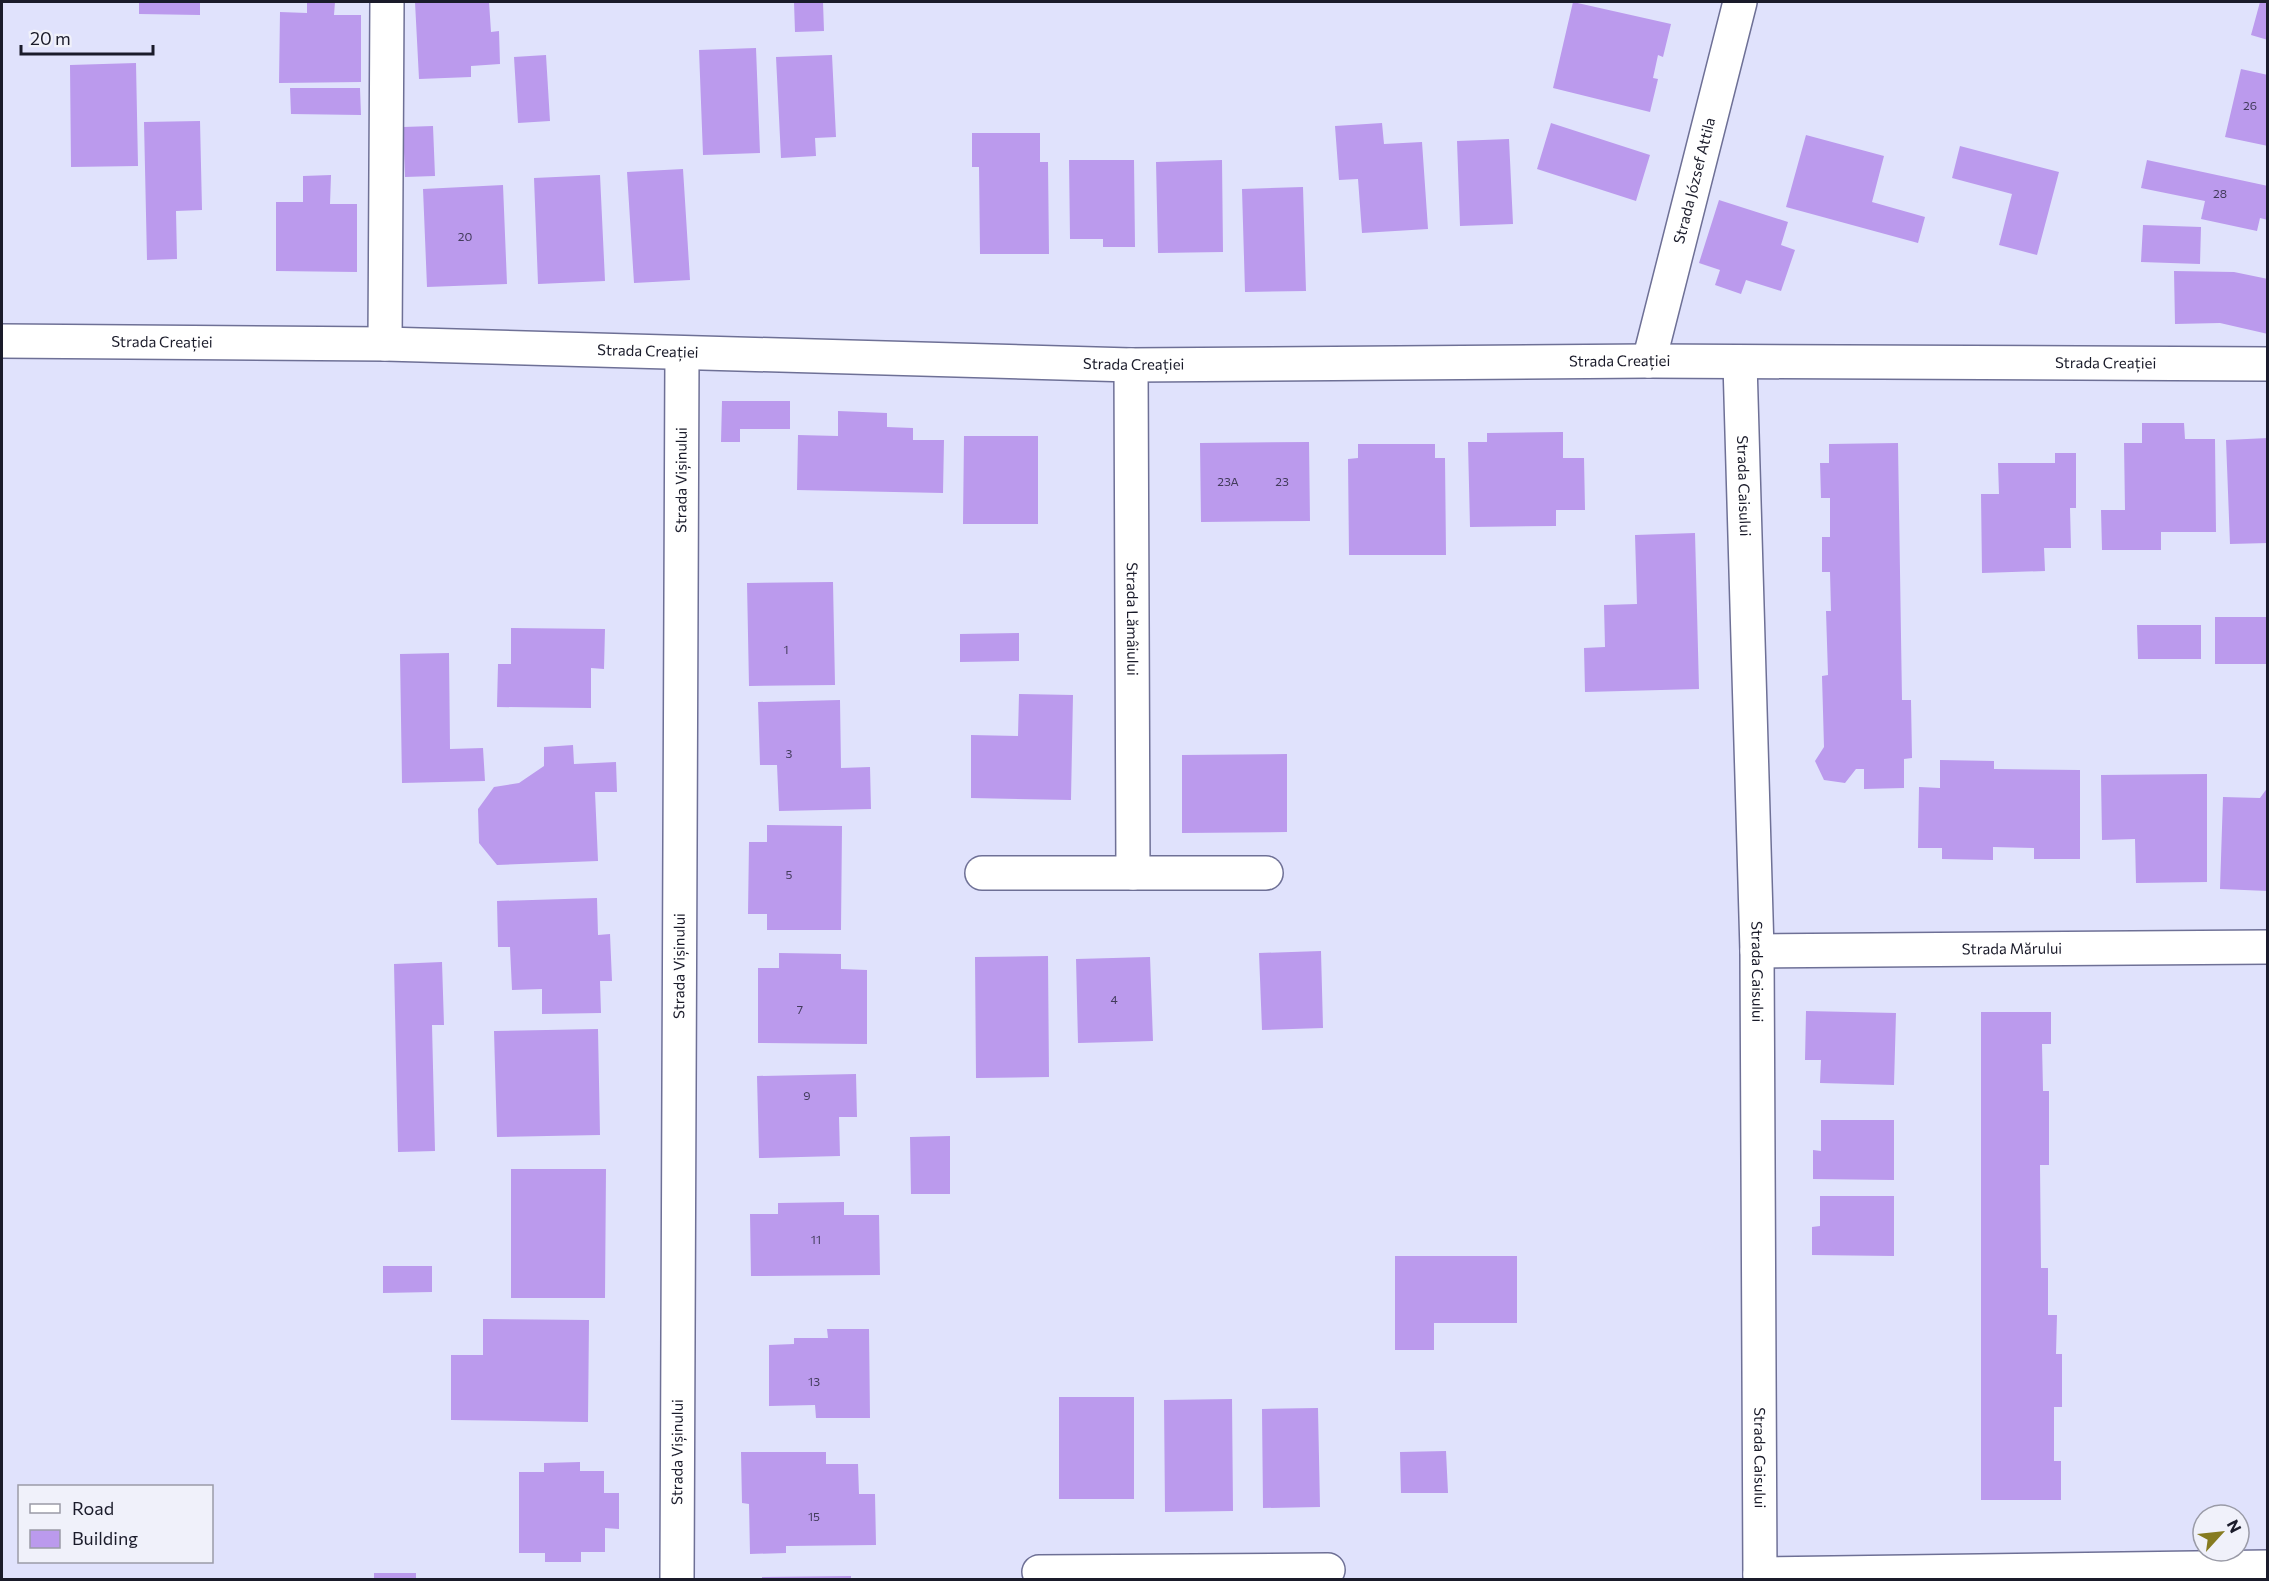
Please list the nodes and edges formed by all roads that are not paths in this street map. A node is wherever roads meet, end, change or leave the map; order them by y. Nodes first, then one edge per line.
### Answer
1 (387, 2) edge
2 (1740, 2) edge
3 (2, 341) edge
4 (385, 344) junction
5 (682, 354) junction
6 (1649, 361) junction
7 (1740, 363) junction
8 (2268, 363) edge
9 (1131, 365) junction
10 (982, 873) dead end
11 (1133, 873) junction
12 (1266, 873) dead end
13 (2268, 947) edge
14 (1757, 951) junction
15 (2268, 1567) edge
16 (1328, 1570) dead end
17 (1039, 1572) dead end
18 (1127, 1575) edge
19 (1760, 1577) edge
20 (677, 1580) edge

1 - 4 street
2 - 6 street, Strada József Attila
3 - 4 street, Strada Creației
4 - 5 street, Strada Creației
5 - 9 street, Strada Creației
5 - 20 street, Strada Vișinului
6 - 7 street, Strada Creației
6 - 9 street, Strada Creației
7 - 8 street, Strada Creației
7 - 14 street, Strada Caisului
9 - 11 street, Strada Lămâiului
10 - 11 street
11 - 12 street
13 - 14 street, Strada Mărului
14 - 19 street, Strada Caisului
15 - 19 street
16 - 18 street
17 - 18 street

